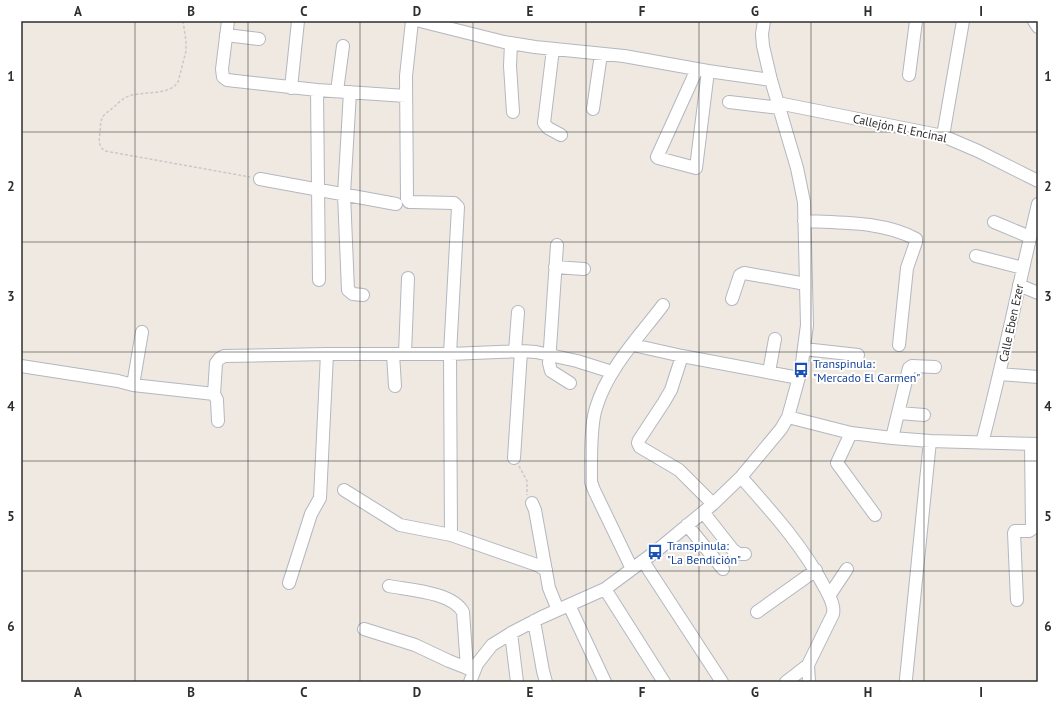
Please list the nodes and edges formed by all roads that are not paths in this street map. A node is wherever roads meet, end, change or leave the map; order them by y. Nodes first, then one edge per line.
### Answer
1 (228, 21) edge
2 (298, 21) edge
3 (412, 21) edge
4 (420, 21) edge
5 (764, 21) edge
6 (916, 21) edge
7 (963, 21) edge
8 (1034, 21) edge
9 (1038, 27) edge
10 (226, 35) junction
11 (259, 39) dead end
12 (511, 43) junction
13 (343, 46) dead end
14 (553, 49) junction
15 (601, 54) junction
16 (703, 70) junction
17 (909, 75) dead end
18 (771, 80) junction
19 (291, 88) junction
20 (317, 90) junction
21 (337, 91) junction
22 (350, 92) junction
23 (406, 96) junction
24 (729, 102) dead end
25 (779, 105) junction
26 (593, 109) dead end
27 (513, 112) dead end
28 (561, 135) dead end
29 (944, 136) junction
30 (260, 179) road end
31 (1038, 181) edge
32 (318, 189) junction
33 (344, 194) junction
34 (396, 204) dead end
35 (1038, 204) edge
36 (804, 221) junction
37 (994, 222) dead end
38 (1030, 237) junction
39 (557, 245) dead end
40 (976, 256) dead end
41 (555, 267) junction
42 (1023, 268) junction
43 (584, 269) dead end
44 (408, 278) dead end
45 (319, 280) dead end
46 (806, 284) junction
47 (1019, 285) junction
48 (1038, 293) edge
49 (363, 295) dead end
50 (732, 299) dead end
51 (664, 305) dead end
52 (518, 312) dead end
53 (142, 332) dead end
54 (775, 339) dead end
55 (633, 345) junction
56 (899, 345) dead end
57 (804, 349) junction
58 (518, 351) junction
59 (327, 354) junction
60 (399, 354) junction
61 (450, 354) junction
62 (550, 355) junction
63 (858, 355) dead end
64 (682, 356) junction
65 (21, 366) edge
66 (935, 367) dead end
67 (612, 372) junction
68 (769, 372) junction
69 (1000, 374) junction
70 (1038, 377) edge
71 (799, 378) junction
72 (570, 383) dead end
73 (133, 385) junction
74 (395, 386) dead end
75 (214, 394) junction
76 (898, 413) junction
77 (924, 415) dead end
78 (788, 417) junction
79 (218, 421) dead end
80 (851, 433) junction
81 (892, 438) junction
82 (930, 441) junction
83 (982, 443) junction
84 (1035, 444) edge
85 (514, 458) road end
86 (741, 477) junction
87 (344, 490) dead end
88 (532, 503) road end
89 (713, 504) junction
90 (703, 512) junction
91 (875, 515) dead end
92 (687, 525) junction
93 (451, 536) junction
94 (745, 554) dead end
95 (643, 561) junction
96 (723, 568) dead end
97 (847, 568) dead end
98 (632, 569) junction
99 (546, 570) junction
100 (816, 570) junction
101 (289, 583) dead end
102 (389, 586) dead end
103 (605, 589) junction
104 (830, 596) junction
105 (1017, 600) dead end
106 (563, 607) junction
107 (757, 612) dead end
108 (534, 621) junction
109 (364, 629) dead end
110 (511, 633) junction
111 (808, 665) junction
112 (471, 669) junction
113 (906, 679) dead end
114 (470, 682) edge
115 (517, 682) edge
116 (546, 682) edge
117 (605, 682) edge
118 (664, 682) edge
119 (722, 682) edge
120 (786, 682) edge
121 (809, 682) edge

1 - 10 street
2 - 19 street
3 - 23 street
4 - 12 street
5 - 18 street
6 - 17 street
7 - 29 street
8 - 9 street
10 - 11 street
10 - 19 street
12 - 14 street
12 - 27 street
13 - 21 street
14 - 15 street
14 - 28 street
15 - 16 street
15 - 26 street
16 - 16 street
16 - 18 street
18 - 25 street
19 - 20 street
20 - 21 street
20 - 32 street
21 - 22 street
22 - 23 street
22 - 33 street
23 - 61 street
24 - 25 street, Callejón El Encinal
25 - 29 street, Callejón El Encinal
25 - 36 street
29 - 31 street, Callejón El Encinal
30 - 32 street
32 - 33 street
32 - 45 street
33 - 34 street
33 - 49 street
35 - 38 street, Calle Eben Ezer
36 - 46 street
36 - 56 street
37 - 38 street
38 - 42 street, Calle Eben Ezer
39 - 41 street
40 - 42 street
41 - 43 street
41 - 62 street
42 - 47 street, Calle Eben Ezer
44 - 60 street
46 - 50 street
46 - 57 street
47 - 48 street
47 - 69 street, Calle Eben Ezer
51 - 55 street
52 - 58 street
53 - 73 street
54 - 68 street
55 - 64 street
55 - 67 street
57 - 63 street
57 - 71 street
58 - 61 street
58 - 62 street
58 - 85 street
59 - 60 street
59 - 75 street
59 - 101 street
60 - 61 street
60 - 74 street
61 - 93 street
62 - 67 street
62 - 72 street
64 - 68 street
64 - 89 street
65 - 73 street
66 - 76 street
67 - 98 street
68 - 71 street
69 - 70 street
69 - 83 street, Calle Eben Ezer
71 - 78 street
73 - 75 street
75 - 79 street
76 - 77 street
76 - 81 street
78 - 80 street
78 - 86 street
80 - 81 street
80 - 91 street
81 - 82 street
82 - 83 street
82 - 113 street
83 - 84 street
84 - 105 street
86 - 89 street
86 - 100 street
87 - 93 street
88 - 99 street
89 - 90 street
90 - 92 street
90 - 94 street
92 - 95 street
92 - 96 street
93 - 99 street
95 - 98 street
95 - 119 street
97 - 104 street
98 - 103 street
99 - 106 street
100 - 104 street
100 - 107 street
102 - 112 street
103 - 106 street
103 - 118 street
104 - 111 street
106 - 108 street
106 - 117 street
108 - 110 street
108 - 116 street
109 - 112 street
110 - 112 street
110 - 115 street
111 - 120 street
111 - 121 street
112 - 114 street

